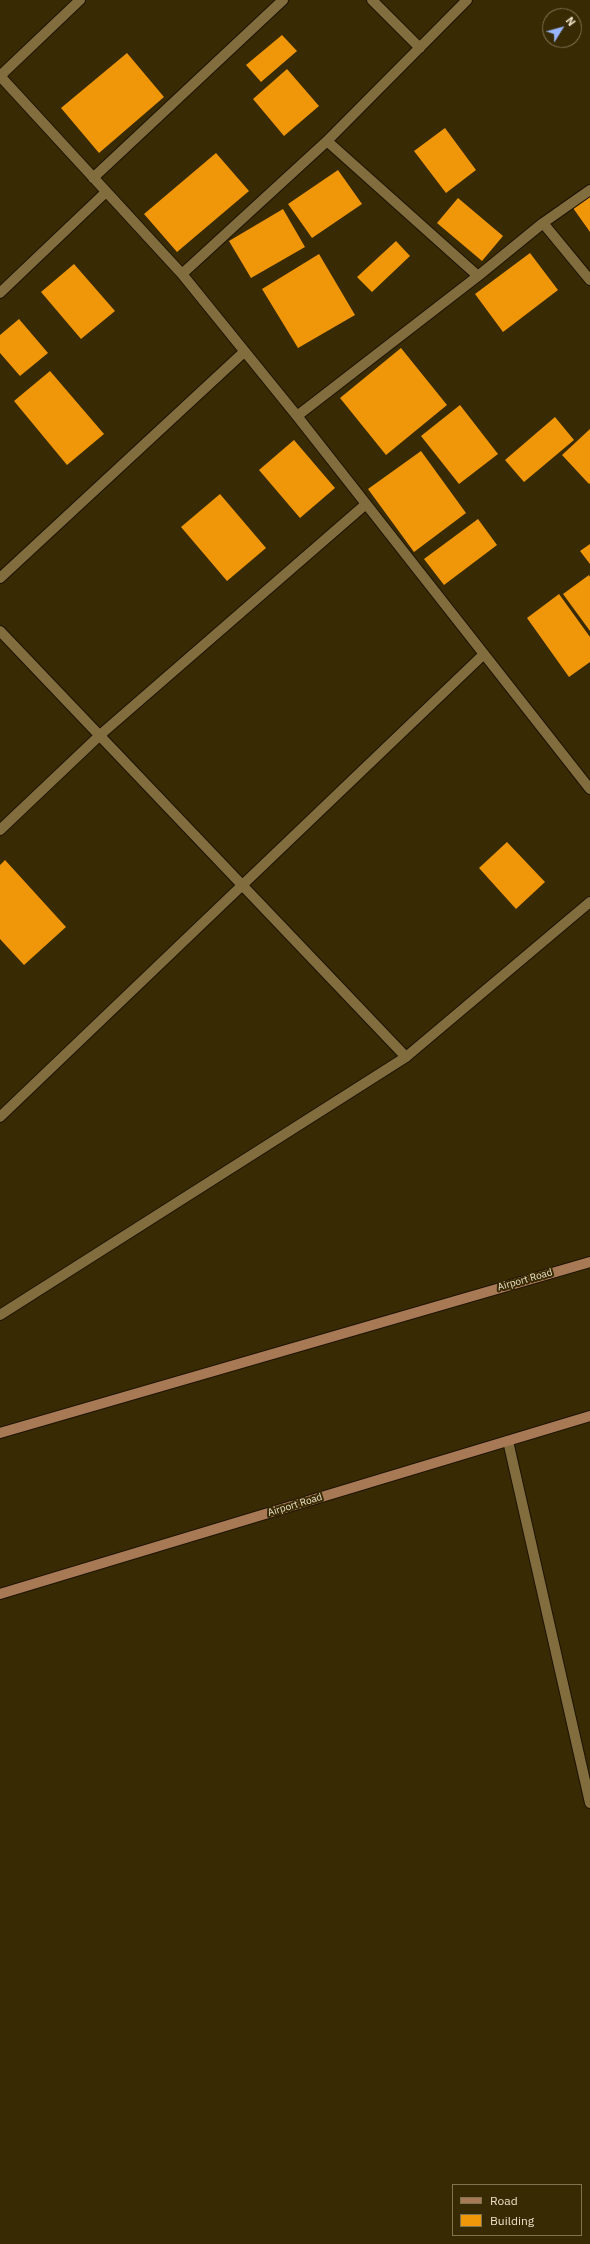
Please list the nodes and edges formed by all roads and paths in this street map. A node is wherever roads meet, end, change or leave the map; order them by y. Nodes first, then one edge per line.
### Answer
1 (80, 0) edge
2 (283, 0) edge
3 (372, 0) edge
4 (467, 0) edge
5 (420, 48) junction
6 (0, 76) edge
7 (327, 141) junction
8 (93, 178) junction
9 (590, 190) edge
10 (106, 192) junction
11 (543, 223) junction
12 (182, 274) junction
13 (478, 276) junction
14 (590, 280) edge
15 (0, 293) edge
16 (244, 352) junction
17 (297, 416) junction
18 (366, 504) junction
19 (0, 578) edge
20 (0, 631) edge
21 (484, 654) junction
22 (100, 736) junction
23 (590, 789) edge
24 (0, 830) edge
25 (242, 885) junction
26 (590, 902) edge
27 (406, 1057) junction
28 (0, 1116) edge
29 (590, 1262) edge
30 (0, 1315) edge
31 (590, 1416) edge
32 (0, 1433) edge
33 (508, 1441) junction
34 (0, 1594) edge
35 (590, 1803) edge

1 - 6 street
2 - 8 street
3 - 5 street
4 - 5 street
5 - 7 street
6 - 8 street
7 - 12 street
7 - 13 street
8 - 10 street
9 - 11 street
10 - 12 street
10 - 15 street
11 - 13 street
11 - 14 street
12 - 16 street
13 - 17 street
16 - 17 street
16 - 19 street
17 - 18 street
18 - 21 street
18 - 22 street
20 - 22 street
21 - 23 street
21 - 25 street
22 - 24 street
22 - 25 street
25 - 27 street
25 - 28 street
26 - 27 street
27 - 30 street
29 - 32 main road, Airport Road
31 - 33 main road, Airport Road
33 - 34 main road, Airport Road
33 - 35 street

